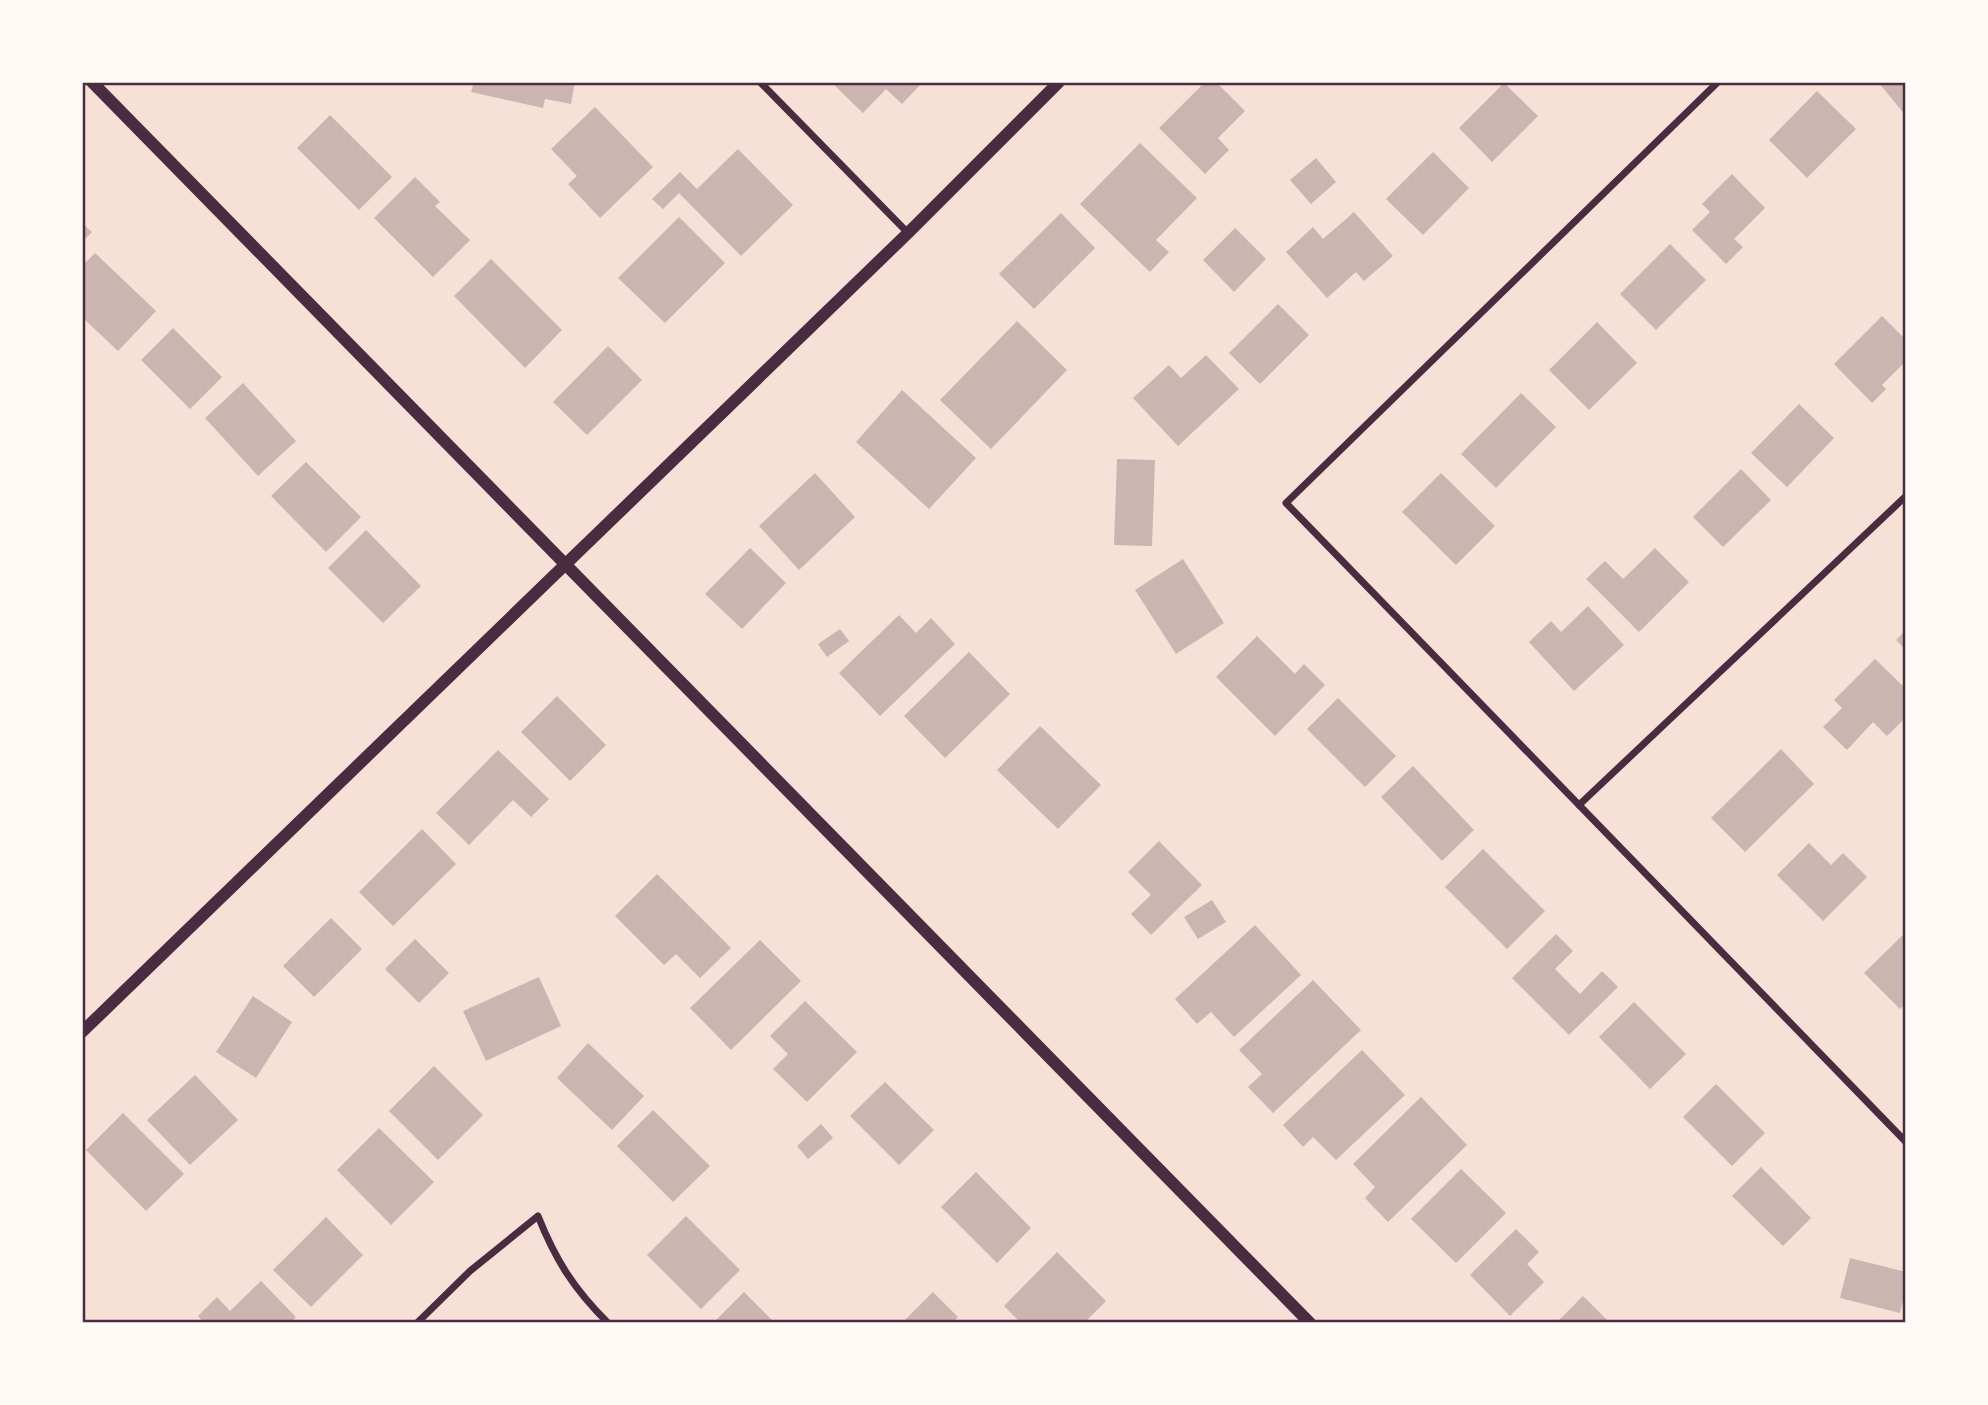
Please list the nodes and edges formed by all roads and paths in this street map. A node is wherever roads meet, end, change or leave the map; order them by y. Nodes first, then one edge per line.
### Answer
1 (92, 82) edge
2 (760, 82) edge
3 (1059, 82) edge
4 (1718, 82) edge
5 (908, 233) junction
6 (1906, 496) edge
7 (566, 564) junction
8 (1579, 805) junction
9 (82, 1032) edge
10 (1906, 1142) edge
11 (417, 1323) edge
12 (608, 1323) edge
13 (1310, 1323) edge

1 - 7 street
2 - 5 street
3 - 5 street
4 - 8 street
5 - 7 street
6 - 8 street
7 - 9 street
7 - 13 street
8 - 10 street
11 - 12 street

